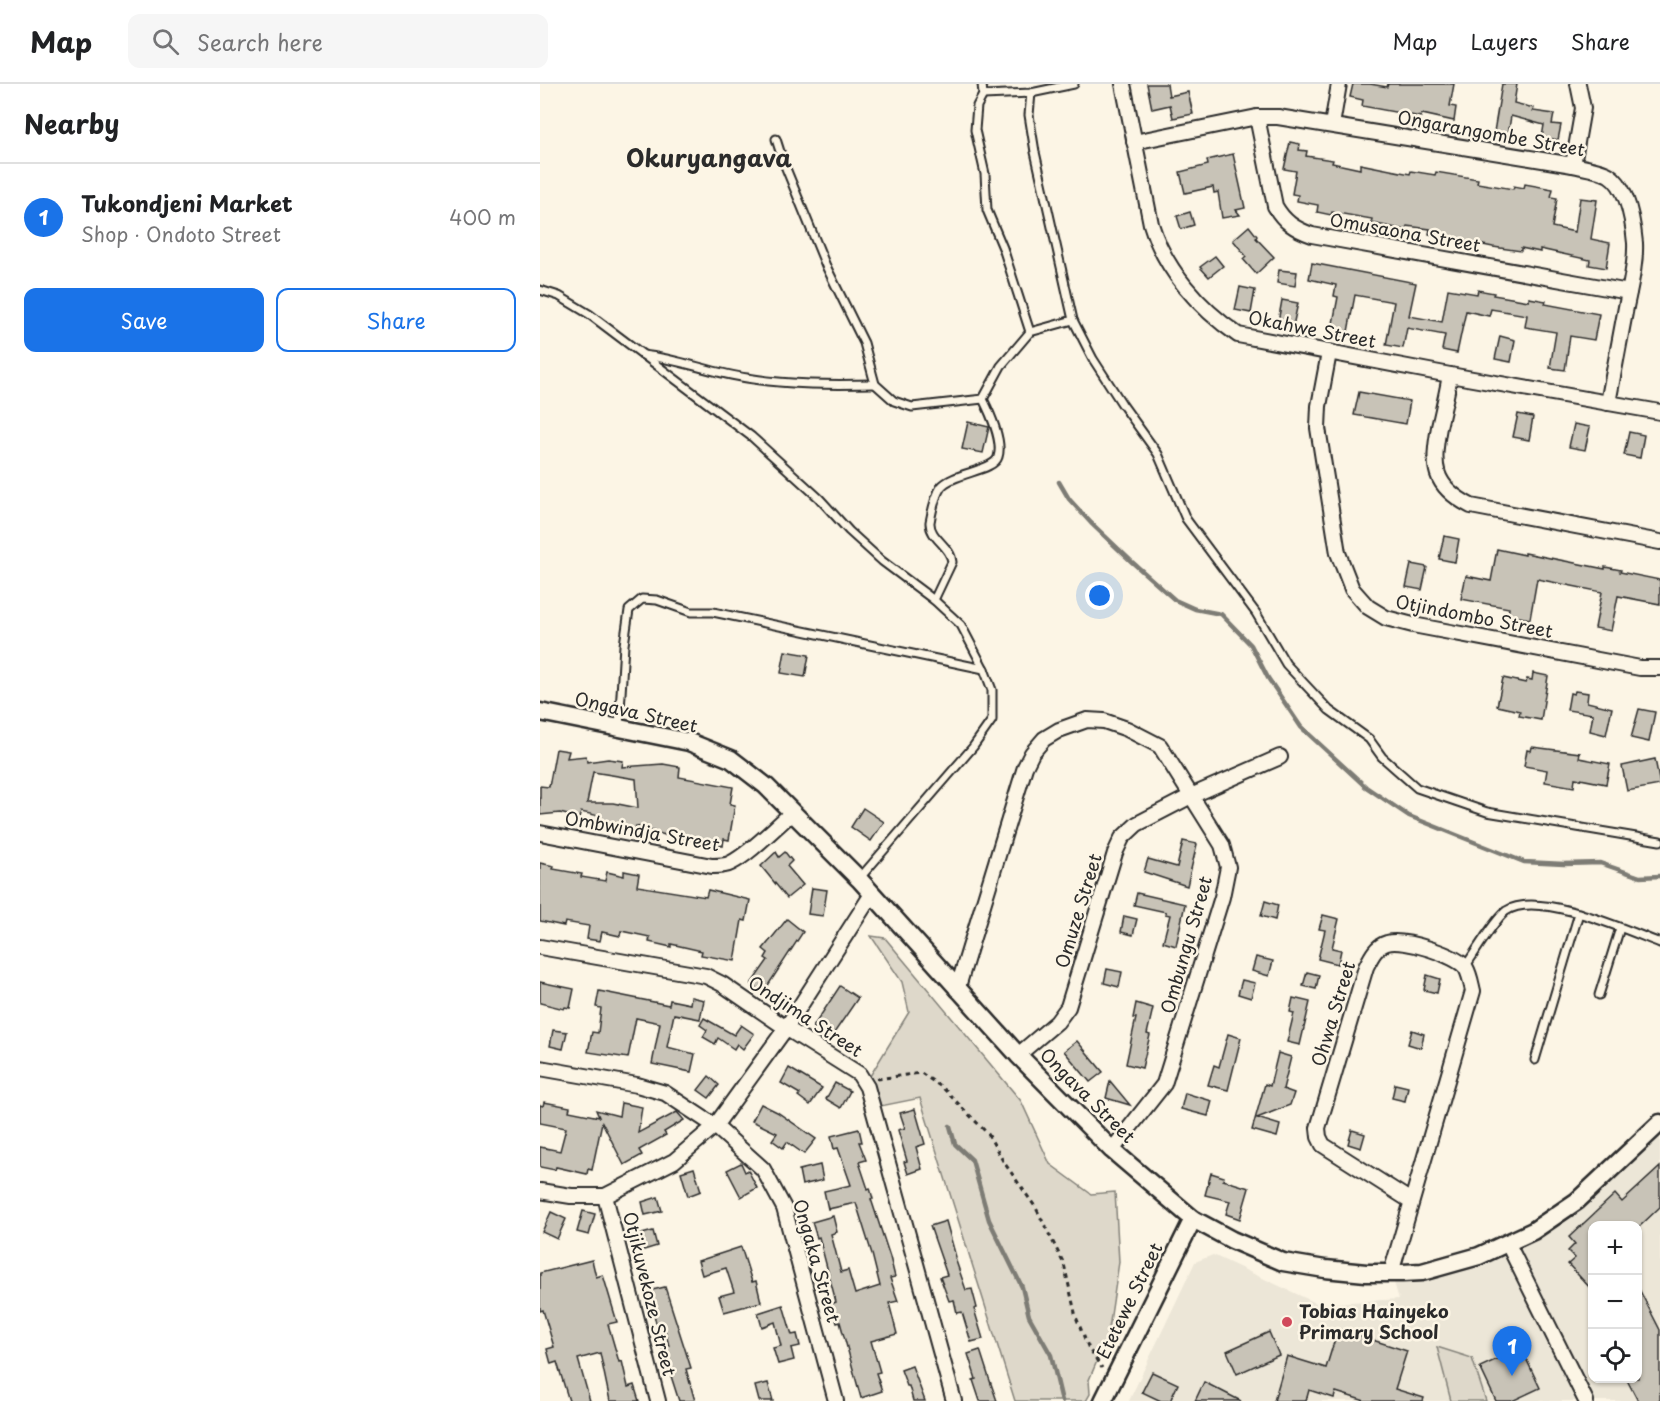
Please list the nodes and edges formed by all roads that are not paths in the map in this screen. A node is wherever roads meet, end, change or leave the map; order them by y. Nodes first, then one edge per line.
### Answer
1 (982, 84) edge
2 (1074, 84) edge
3 (1123, 84) edge
4 (1339, 84) edge
5 (1578, 84) edge
6 (1031, 93) junction
7 (983, 95) junction
8 (1257, 117) junction
9 (1332, 125) junction
10 (776, 139) dead end
11 (1134, 142) junction
12 (1574, 165) junction
13 (540, 290) edge
14 (1629, 292) junction
15 (1073, 320) junction
16 (1030, 332) junction
17 (1329, 352) junction
18 (642, 355) junction
19 (1450, 375) junction
20 (875, 384) junction
21 (983, 399) junction
22 (1608, 403) junction
23 (1660, 412) edge
24 (1660, 542) edge
25 (934, 600) junction
26 (1660, 668) edge
27 (984, 669) junction
28 (540, 712) edge
29 (619, 727) junction
30 (1280, 757) dead end
31 (1191, 796) junction
32 (792, 813) junction
33 (540, 833) edge
34 (1660, 840) edge
35 (859, 879) junction
36 (872, 894) junction
37 (1579, 913) junction
38 (1620, 928) junction
39 (1660, 943) edge
40 (540, 947) edge
41 (1465, 967) junction
42 (957, 990) junction
43 (1599, 995) dead end
44 (786, 1028) junction
45 (1018, 1055) junction
46 (1534, 1060) dead end
47 (540, 1068) edge
48 (1660, 1123) edge
49 (715, 1126) junction
50 (1112, 1150) junction
51 (540, 1191) edge
52 (605, 1196) junction
53 (1411, 1201) junction
54 (1193, 1219) junction
55 (1508, 1244) junction
56 (1391, 1273) junction
57 (658, 1401) edge
58 (836, 1401) edge
59 (954, 1401) edge
60 (1102, 1401) edge
61 (1586, 1401) edge

1 - 7 lane
2 - 6 lane
3 - 11 street, Okahwe Street
4 - 9 street
5 - 12 street
6 - 7 lane
6 - 15 lane
7 - 16 lane
8 - 9 street, Ongarangombe Street
8 - 11 street, Ongarangombe Street
8 - 14 street, Omusaona Street
9 - 12 street, Ongarangombe Street
10 - 20 lane
11 - 17 street, Okahwe Street
12 - 14 street, Ongarangombe Street
13 - 18 lane
14 - 22 street, Ongarangombe Street
15 - 16 lane
15 - 34 lane
16 - 21 lane
17 - 19 street, Okahwe Street
17 - 26 street, Otjindombo Street
18 - 20 lane
18 - 25 lane
19 - 22 street, Okahwe Street
19 - 24 street
20 - 21 lane
21 - 25 lane
22 - 23 street, Okahwe Street
25 - 27 lane
27 - 29 lane
27 - 35 lane
28 - 29 street, Ongava Street
29 - 32 street, Ongava Street
30 - 31 street, Omuze Street
31 - 42 street, Ombungu Street
31 - 45 street, Omuze Street
31 - 50 street, Ombungu Street
32 - 33 street, Ombwindja Street
32 - 35 street, Ongava Street
35 - 36 street, Ongava Street
36 - 42 street, Ongava Street
36 - 44 street
37 - 38 lane
37 - 41 lane
37 - 46 lane
38 - 39 lane
38 - 43 lane
40 - 44 street, Ondjima Street
41 - 53 street
41 - 53 street, Ohwa Street
42 - 45 street, Ongava Street
44 - 49 street
44 - 59 street, Ondjima Street
45 - 50 street, Ongava Street
47 - 49 street, Ongaka Street
48 - 55 street, Ongava Street
49 - 52 street
49 - 58 street, Ongaka Street
50 - 54 street, Ongava Street
51 - 52 street
52 - 57 street, Otjikuvekoze Street
53 - 56 street
54 - 56 street, Ongava Street
54 - 60 street, Etetewe Street
55 - 56 street, Ongava Street
55 - 61 street

